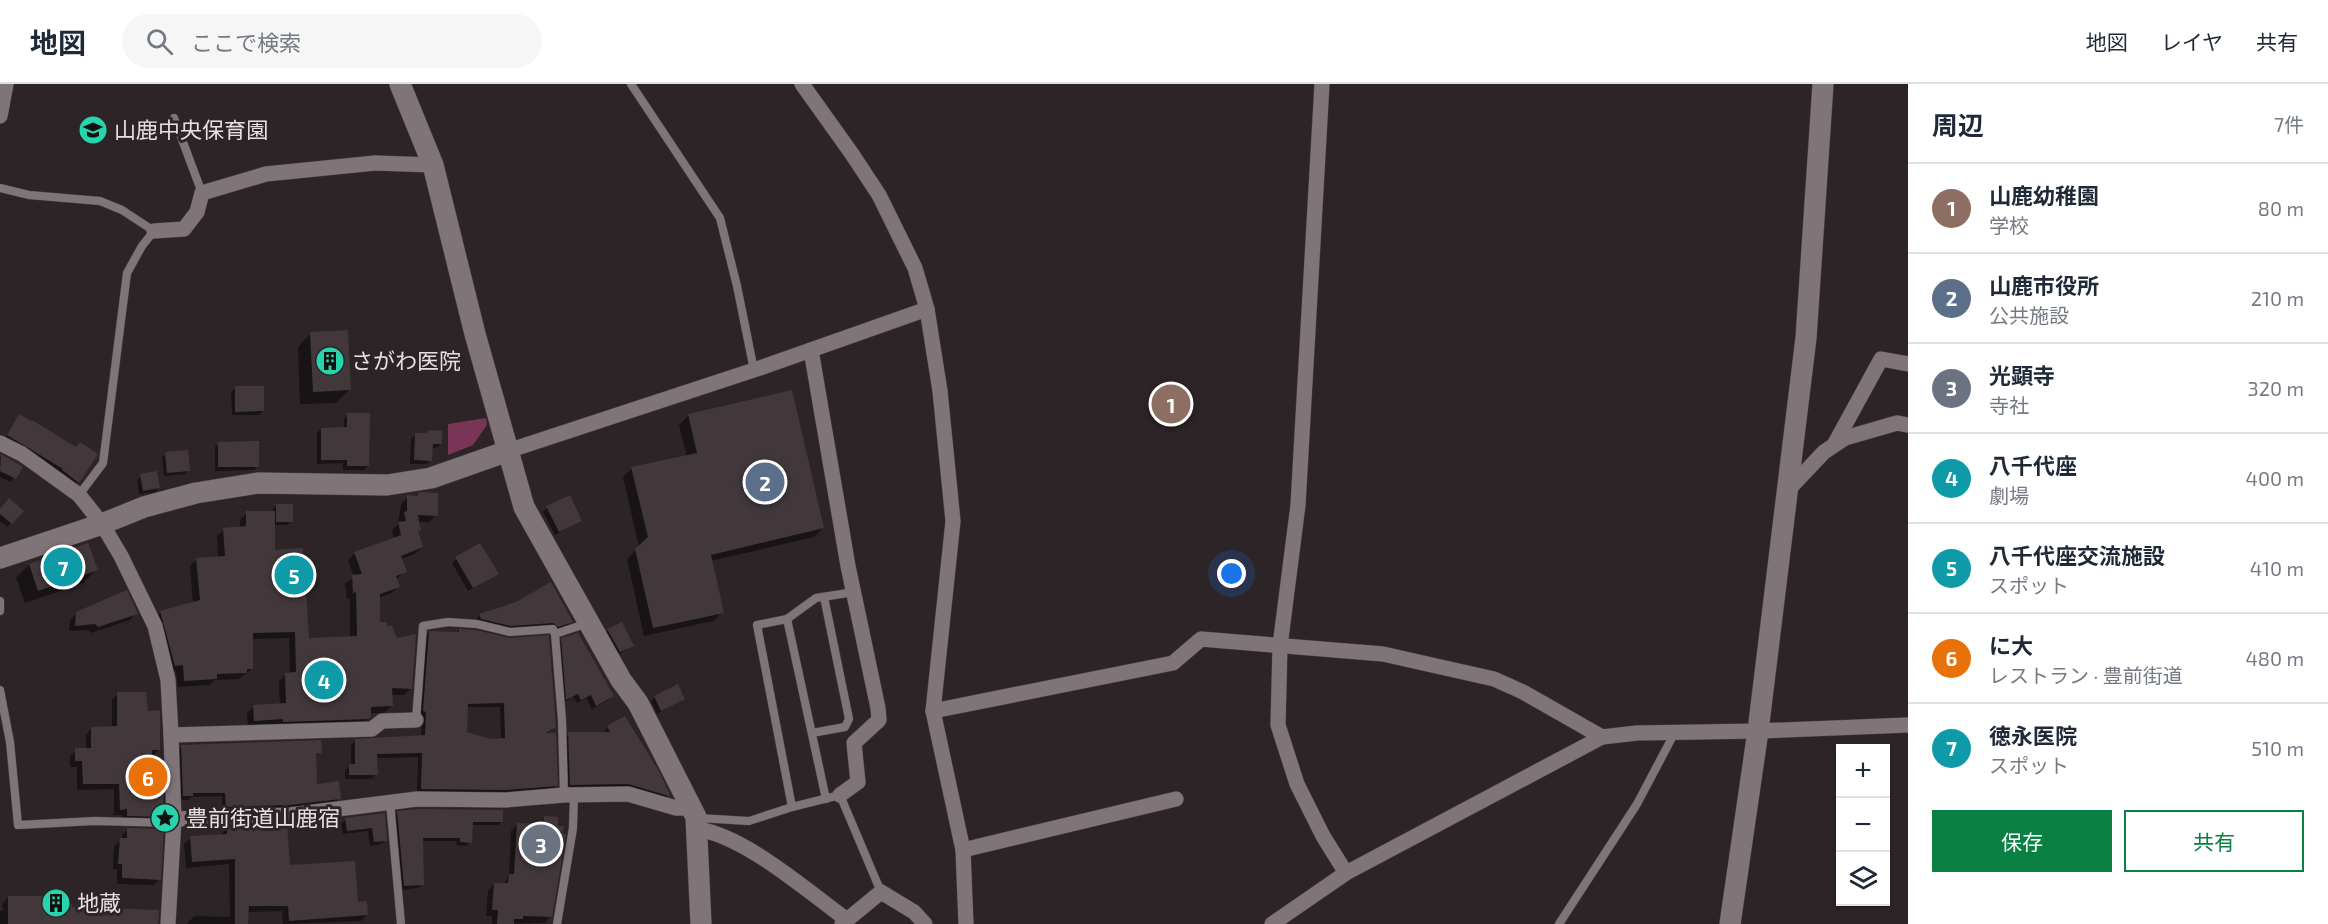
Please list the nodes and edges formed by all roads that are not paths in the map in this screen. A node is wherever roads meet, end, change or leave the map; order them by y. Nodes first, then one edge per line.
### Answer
1 (6, 84) edge
2 (400, 84) edge
3 (631, 84) edge
4 (802, 84) edge
5 (1322, 84) edge
6 (1823, 84) edge
7 (0, 116) edge
8 (174, 118) dead end
9 (433, 165) junction
10 (0, 188) edge
11 (202, 193) junction
12 (154, 231) junction
13 (927, 309) junction
14 (812, 350) junction
15 (1908, 363) edge
16 (754, 370) junction
17 (1908, 425) edge
18 (0, 443) edge
19 (1834, 445) junction
20 (508, 451) junction
21 (1788, 489) junction
22 (79, 495) junction
23 (102, 524) junction
24 (0, 558) edge
25 (854, 592) junction
26 (824, 597) junction
27 (0, 601) edge
28 (0, 611) edge
29 (787, 620) junction
30 (589, 622) junction
31 (555, 634) junction
32 (1280, 646) junction
33 (0, 690) edge
34 (933, 711) junction
35 (416, 720) joint
36 (2, 721) edge
37 (1908, 725) edge
38 (1758, 731) junction
39 (1675, 732) junction
40 (812, 734) junction
41 (171, 735) junction
42 (1602, 737) junction
43 (569, 795) junction
44 (833, 797) junction
45 (1176, 799) dead end
46 (390, 802) junction
47 (792, 807) junction
48 (695, 818) junction
49 (174, 821) junction
50 (963, 850) junction
51 (1346, 873) junction
52 (881, 892) junction
53 (844, 921) edge
54 (168, 924) edge
55 (401, 924) edge
56 (557, 924) edge
57 (701, 924) edge
58 (925, 924) edge
59 (966, 924) edge
60 (1272, 924) edge
61 (1559, 924) edge
62 (1730, 924) edge

1 - 7 street
2 - 9 street
3 - 16 lane
4 - 13 street
5 - 32 street
6 - 21 street
8 - 11 lane
9 - 11 street
9 - 20 street
10 - 12 lane
11 - 12 street
12 - 22 lane
13 - 14 street
13 - 34 street
14 - 16 street
14 - 25 street
15 - 19 street
16 - 20 street
17 - 19 street
18 - 22 street
19 - 21 street
20 - 23 street
20 - 30 street
21 - 38 street
22 - 23 street
23 - 24 street
23 - 41 street
25 - 26 lane
25 - 44 street
26 - 29 lane
26 - 40 lane
27 - 28 lane
29 - 40 lane
29 - 47 lane
30 - 31 lane
30 - 48 street
31 - 35 lane
31 - 43 lane
32 - 34 street
32 - 42 street
32 - 51 street
33 - 36 lane
34 - 50 street
35 - 41 street
36 - 49 lane
37 - 38 street
38 - 39 street
38 - 62 street
39 - 42 street
39 - 61 lane
40 - 44 lane
41 - 49 street
42 - 51 street
43 - 46 street
43 - 48 street
43 - 56 lane
44 - 47 lane
44 - 52 lane
45 - 50 street
46 - 49 street
46 - 55 lane
47 - 48 lane
48 - 53 street
48 - 57 street
49 - 54 street
50 - 59 street
51 - 60 street
52 - 53 street
52 - 58 street

